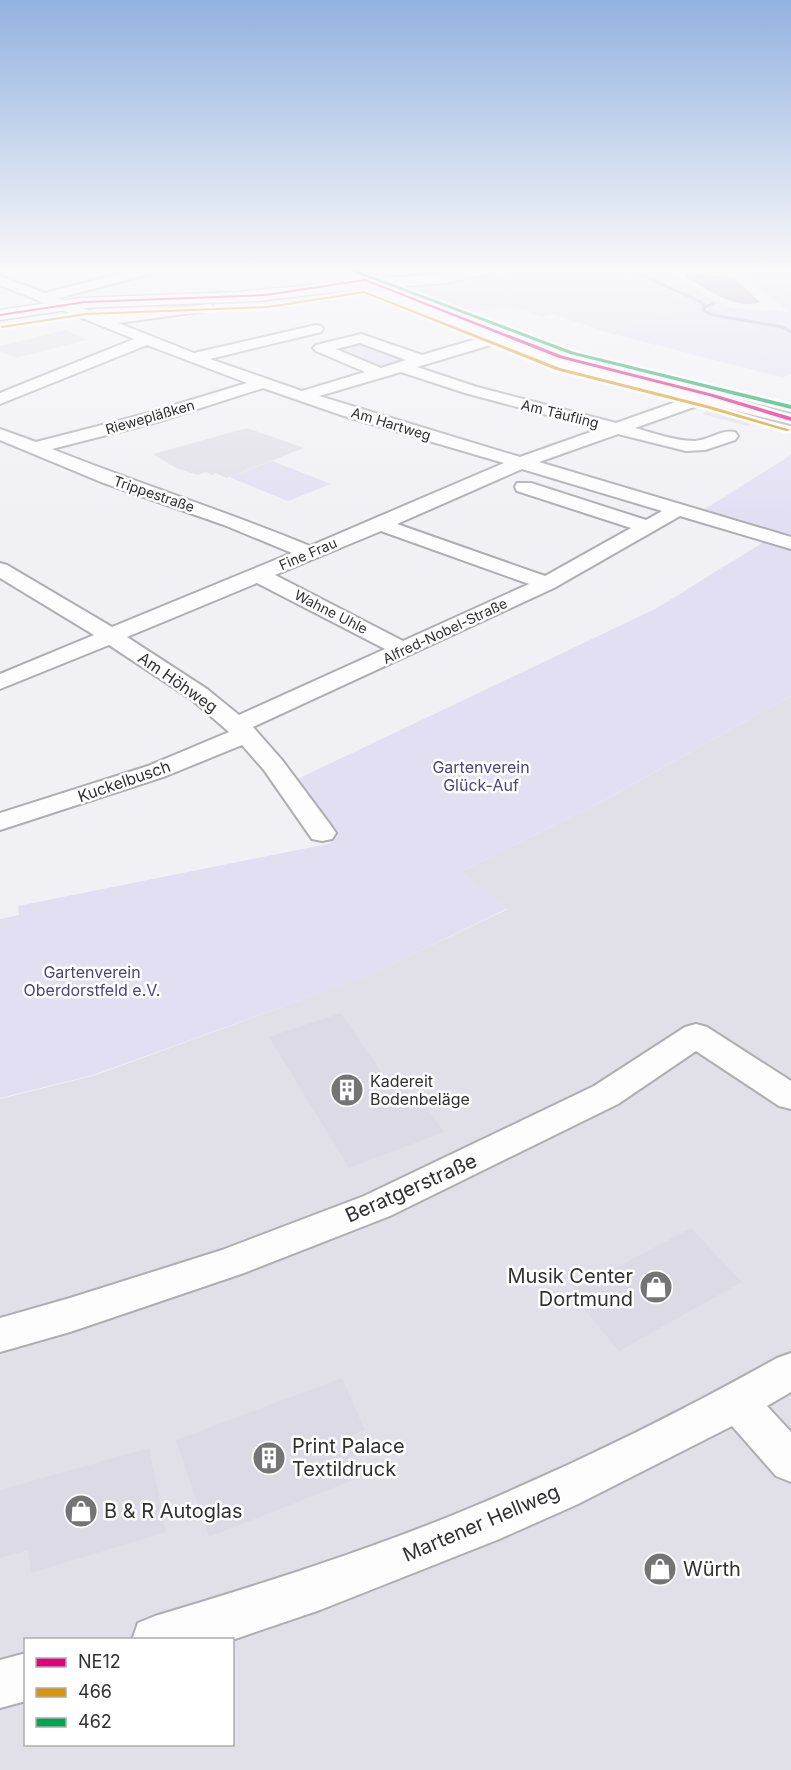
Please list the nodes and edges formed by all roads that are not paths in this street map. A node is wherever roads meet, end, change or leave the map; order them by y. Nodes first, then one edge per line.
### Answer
1 (116, 352) edge
2 (178, 352) edge
3 (220, 352) edge
4 (330, 352) edge
5 (397, 352) edge
6 (449, 352) edge
7 (535, 352) edge
8 (550, 352) edge
9 (193, 358) junction
10 (420, 360) junction
11 (400, 366) junction
12 (378, 372) junction
13 (263, 383) junction
14 (302, 396) junction
15 (707, 397) junction
16 (0, 399) edge
17 (791, 419) edge
18 (618, 429) junction
19 (0, 434) edge
20 (729, 436) dead end
21 (35, 448) junction
22 (520, 463) junction
23 (524, 487) dead end
24 (677, 510) junction
25 (380, 524) junction
26 (649, 527) junction
27 (791, 543) edge
28 (309, 553) junction
29 (0, 569) edge
30 (258, 575) junction
31 (547, 584) junction
32 (111, 636) junction
33 (403, 650) junction
34 (0, 682) edge
35 (241, 730) junction
36 (0, 822) edge
37 (322, 833) dead end
38 (791, 1097) edge
39 (0, 1335) edge
40 (791, 1371) edge
41 (737, 1402) junction
42 (791, 1462) edge
43 (162, 1638) edge
44 (24, 1678) edge
45 (0, 1684) edge

1 - 16 street
2 - 9 street, Am Hartweg
3 - 9 street
4 - 12 street
5 - 10 street
6 - 10 street
7 - 15 street
8 - 15 street
9 - 13 street, Am Hartweg
10 - 11 street
11 - 12 street
11 - 18 street, Am Täufling
12 - 14 street
13 - 14 street, Am Hartweg
13 - 21 street, Riewepläßken
14 - 22 street, Am Hartweg
15 - 17 street
15 - 18 street, Fine Frau
18 - 20 street
18 - 22 street, Fine Frau
19 - 21 street, Trippestraße
21 - 28 street, Trippestraße
22 - 24 street, Am Hartweg
22 - 25 street, Fine Frau
23 - 26 street
24 - 26 street, Alfred-Nobel-Straße
24 - 27 street, Am Hartweg
25 - 28 street, Fine Frau
25 - 31 street
26 - 31 street, Alfred-Nobel-Straße
28 - 30 street, Fine Frau
29 - 32 street, Am Höhweg
30 - 32 street, Fine Frau
30 - 33 street, Wahne Uhle
31 - 33 street, Alfred-Nobel-Straße
32 - 34 street, Fine Frau
32 - 35 street, Am Höhweg
33 - 35 street, Alfred-Nobel-Straße
35 - 36 street, Kuckelbusch
35 - 37 street, Am Höhweg
38 - 39 street, Beratgerstraße
40 - 41 street, Martener Hellweg
41 - 42 street
41 - 43 street, Martener Hellweg
44 - 45 street

